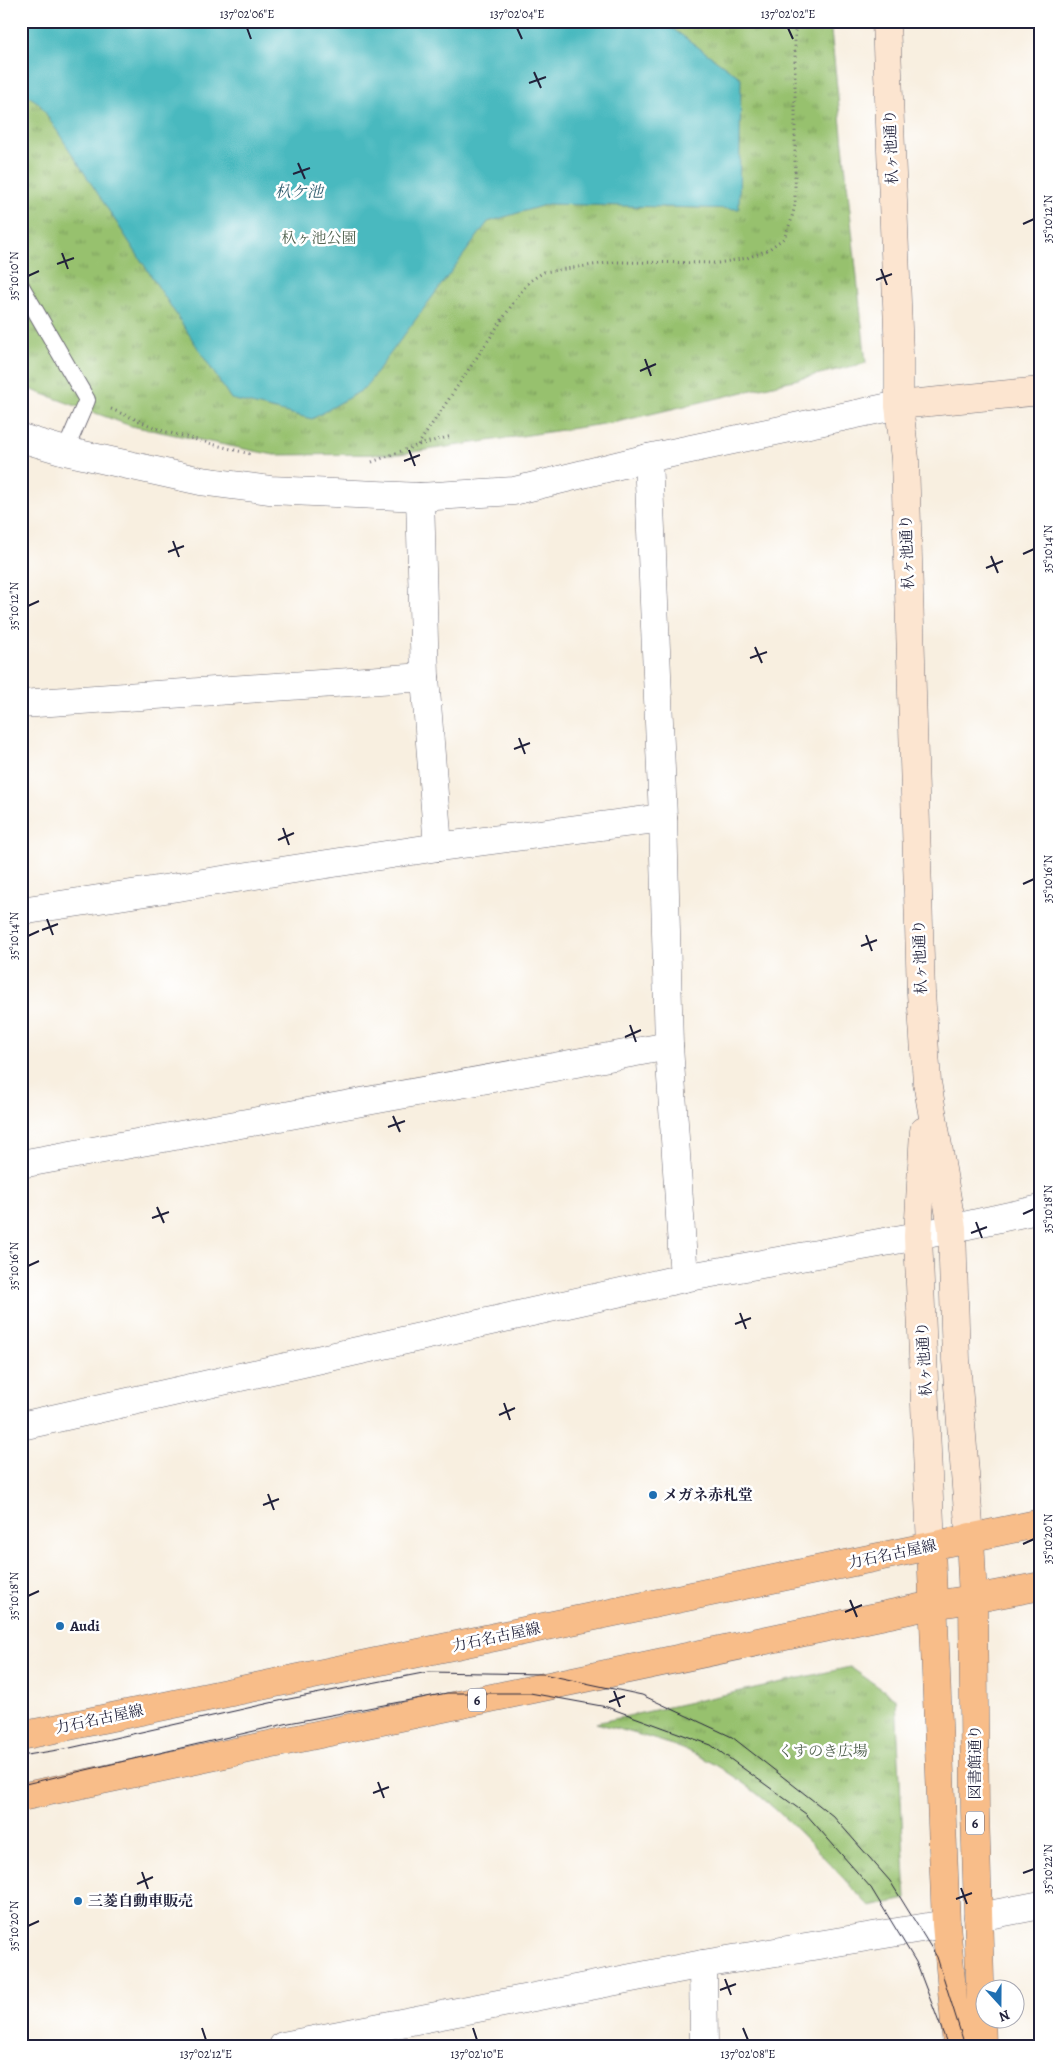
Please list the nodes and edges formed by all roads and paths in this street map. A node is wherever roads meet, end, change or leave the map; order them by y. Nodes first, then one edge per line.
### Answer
1 (795, 21) edge
2 (886, 21) edge
3 (21, 286) edge
4 (1041, 391) edge
5 (87, 400) junction
6 (899, 405) junction
7 (452, 436) dead end
8 (21, 438) edge
9 (418, 445) junction
10 (65, 451) junction
11 (255, 456) dead end
12 (648, 458) junction
13 (364, 464) dead end
14 (420, 497) junction
15 (424, 677) junction
16 (21, 704) edge
17 (663, 818) junction
18 (438, 847) junction
19 (21, 911) edge
20 (669, 1046) junction
21 (927, 1082) junction
22 (21, 1164) edge
23 (1041, 1209) edge
24 (952, 1228) junction
25 (918, 1236) junction
26 (684, 1278) junction
27 (21, 1426) edge
28 (1041, 1523) edge
29 (970, 1537) junction
30 (931, 1546) junction
31 (1041, 1586) edge
32 (973, 1599) junction
33 (933, 1605) junction
34 (21, 1736) edge
35 (21, 1797) edge
36 (1041, 1905) edge
37 (978, 1917) junction
38 (946, 1924) junction
39 (703, 1964) junction
40 (283, 2046) edge
41 (704, 2046) edge
42 (956, 2046) edge
43 (982, 2046) edge

1 - 9 path
2 - 6 street, 杁ヶ池通り
3 - 5 lane
4 - 6 street
5 - 10 lane
5 - 11 path
6 - 12 street
6 - 21 street, 杁ヶ池通り
7 - 9 path
8 - 10 street
9 - 13 path
10 - 14 street
12 - 14 street
12 - 17 street
14 - 15 street
15 - 16 street
15 - 18 street
17 - 18 street
17 - 20 street
18 - 19 street
20 - 22 street
20 - 26 street
21 - 24 street, 杁ヶ池通り
21 - 25 street, 杁ヶ池通り
23 - 24 street
24 - 25 street
24 - 29 street, 杁ヶ池通り
25 - 26 street
25 - 30 street, 杁ヶ池通り
26 - 27 street
28 - 29 main road, 力石名古屋線
29 - 30 main road, 力石名古屋線
29 - 32 main road, 図書館通り / 6
30 - 33 main road
30 - 34 main road, 力石名古屋線
31 - 32 main road
32 - 33 main road
32 - 37 main road, 図書館通り / 6
33 - 35 main road, 6
33 - 38 main road
36 - 37 street
37 - 43 main road, 図書館通り / 6
38 - 39 street
38 - 42 main road
39 - 40 street
39 - 41 street

